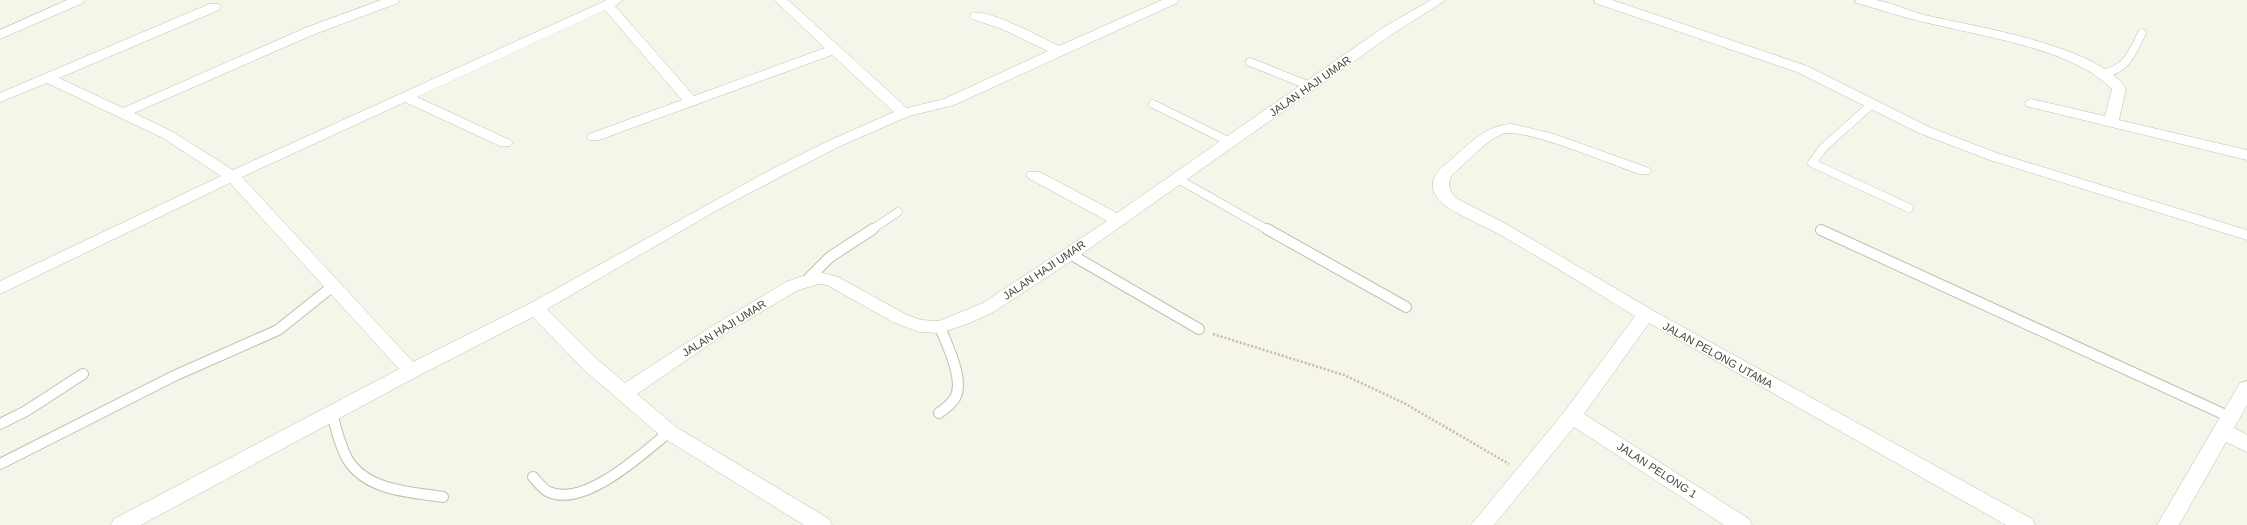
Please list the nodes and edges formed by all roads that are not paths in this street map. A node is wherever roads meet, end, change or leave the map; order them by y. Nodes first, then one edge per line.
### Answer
1 (78, 0) edge
2 (392, 0) edge
3 (780, 0) edge
4 (1143, 0) edge
5 (1172, 0) edge
6 (1440, 0) edge
7 (1600, 0) edge
8 (1861, 0) edge
9 (611, 2) edge
10 (214, 7) dead end
11 (1155, 7) junction
12 (977, 16) dead end
13 (2142, 34) dead end
14 (0, 35) edge
15 (836, 49) junction
16 (1060, 52) junction
17 (1250, 62) dead end
18 (2105, 73) junction
19 (48, 78) junction
20 (1310, 86) junction
21 (404, 96) junction
22 (0, 98) edge
23 (692, 102) junction
24 (2031, 103) dead end
25 (1153, 104) dead end
26 (1871, 104) junction
27 (123, 113) junction
28 (904, 113) junction
29 (2111, 122) junction
30 (594, 137) dead end
31 (1230, 142) junction
32 (505, 143) dead end
33 (2247, 155) edge
34 (1644, 171) dead end
35 (1034, 175) dead end
36 (232, 176) junction
37 (1178, 179) junction
38 (1909, 208) dead end
39 (898, 212) dead end
40 (1118, 220) junction
41 (1821, 230) dead end
42 (2247, 236) edge
43 (1070, 254) junction
44 (806, 280) junction
45 (333, 286) junction
46 (0, 288) edge
47 (1406, 307) dead end
48 (535, 308) junction
49 (1646, 314) junction
50 (940, 327) junction
51 (1199, 329) road end
52 (411, 371) junction
53 (82, 374) dead end
54 (2247, 388) edge
55 (624, 393) junction
56 (332, 413) junction
57 (939, 413) dead end
58 (1572, 416) junction
59 (0, 424) edge
60 (2226, 424) junction
61 (669, 432) junction
62 (2247, 444) edge
63 (0, 464) edge
64 (533, 477) dead end
65 (443, 497) dead end
66 (122, 525) edge
67 (821, 525) edge
68 (1482, 525) edge
69 (1741, 525) edge
70 (2024, 525) edge
71 (2168, 525) edge

1 - 14 street
2 - 27 street
3 - 15 street
4 - 11 street
5 - 11 street
6 - 20 street, JALAN HAJI UMAR
7 - 26 street
8 - 18 street
9 - 21 street
9 - 23 street
10 - 19 street
11 - 16 street
12 - 16 street
13 - 18 lane
15 - 23 street
15 - 28 street
16 - 28 street
17 - 20 lane
18 - 29 street
19 - 22 street
19 - 27 street
20 - 31 street, JALAN HAJI UMAR
21 - 32 street
21 - 36 street
23 - 30 street
24 - 29 street
25 - 31 lane
26 - 38 lane
26 - 42 street
27 - 36 street
28 - 48 street
29 - 33 street
31 - 37 street, JALAN HAJI UMAR
34 - 49 street, JALAN PELONG UTAMA
35 - 40 street
36 - 45 street
36 - 46 street
37 - 40 street, JALAN HAJI UMAR
37 - 47 lane
39 - 44 lane
40 - 43 street, JALAN HAJI UMAR
41 - 60 lane
43 - 50 street, JALAN HAJI UMAR
43 - 51 lane
44 - 50 street, JALAN HAJI UMAR
44 - 55 street, JALAN HAJI UMAR
45 - 52 street
45 - 63 lane
48 - 52 street
48 - 55 street
49 - 58 street
49 - 70 street, JALAN PELONG UTAMA
50 - 57 lane
52 - 56 street
53 - 59 lane
54 - 60 street
55 - 61 street
56 - 65 lane
56 - 66 street
58 - 68 street
58 - 69 street, JALAN PELONG 1
60 - 62 street
60 - 71 street
61 - 64 lane
61 - 67 street

